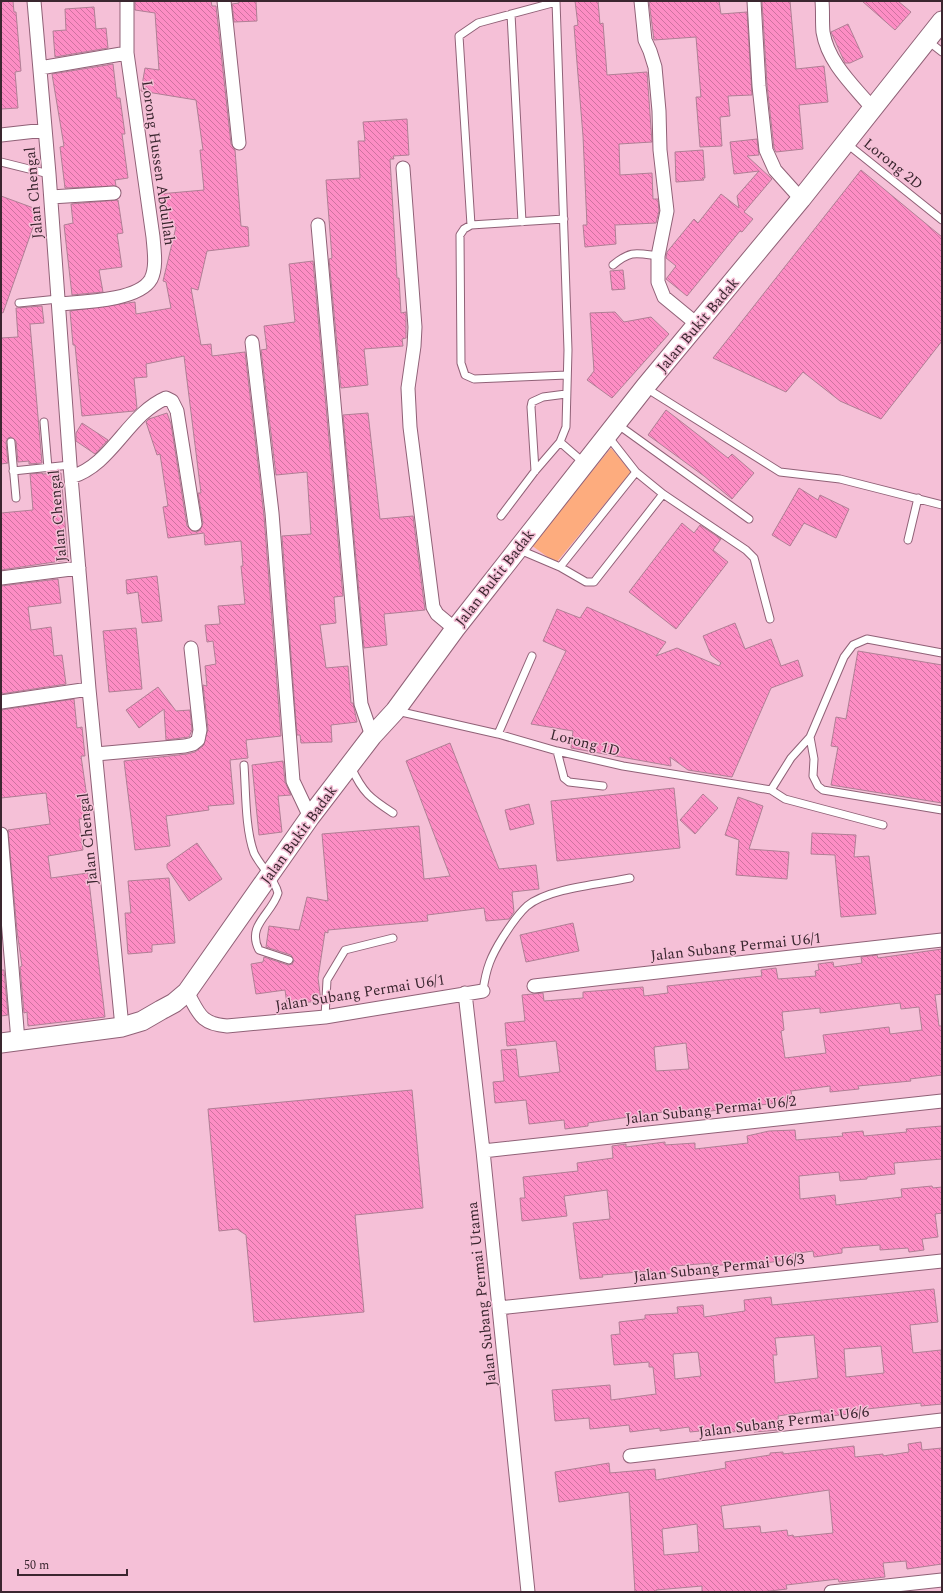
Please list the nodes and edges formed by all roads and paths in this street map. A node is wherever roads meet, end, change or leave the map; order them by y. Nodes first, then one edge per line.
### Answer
1 (34, 1) edge
2 (127, 1) edge
3 (224, 1) edge
4 (641, 1) edge
5 (754, 1) edge
6 (822, 1) edge
7 (556, 2) edge
8 (511, 14) junction
9 (942, 21) edge
10 (927, 40) junction
11 (127, 52) junction
12 (942, 52) edge
13 (40, 68) junction
14 (873, 109) junction
15 (45, 130) junction
16 (1, 135) edge
17 (239, 143) dead end
18 (846, 143) junction
19 (1, 162) edge
20 (404, 168) dead end
21 (49, 174) junction
22 (114, 193) dead end
23 (51, 197) junction
24 (801, 199) junction
25 (564, 219) junction
26 (942, 220) edge
27 (522, 222) junction
28 (318, 225) dead end
29 (471, 225) junction
30 (658, 256) junction
31 (613, 265) dead end
32 (58, 302) junction
33 (19, 303) dead end
34 (698, 325) junction
35 (252, 342) dead end
36 (567, 375) junction
37 (645, 387) junction
38 (566, 394) junction
39 (44, 422) dead end
40 (612, 429) junction
41 (11, 442) dead end
42 (560, 442) junction
43 (585, 463) junction
44 (48, 468) junction
45 (13, 471) junction
46 (70, 471) junction
47 (535, 471) junction
48 (636, 472) junction
49 (663, 494) junction
50 (16, 498) dead end
51 (918, 498) junction
52 (942, 505) edge
53 (501, 516) dead end
54 (749, 519) dead end
55 (195, 524) dead end
56 (908, 540) dead end
57 (518, 549) junction
58 (560, 567) junction
59 (78, 568) junction
60 (1, 578) edge
61 (770, 619) dead end
62 (455, 629) junction
63 (192, 648) dead end
64 (942, 653) edge
65 (532, 656) dead end
66 (89, 689) junction
67 (1, 702) edge
68 (395, 711) junction
69 (498, 734) junction
70 (372, 736) junction
71 (810, 737) junction
72 (557, 750) junction
73 (96, 754) junction
74 (350, 765) junction
75 (244, 766) dead end
76 (603, 786) dead end
77 (771, 790) junction
78 (942, 810) edge
79 (393, 813) dead end
80 (310, 816) junction
81 (883, 825) dead end
82 (1, 834) edge
83 (269, 877) junction
84 (630, 878) dead end
85 (393, 938) dead end
86 (942, 940) edge
87 (289, 960) dead end
88 (534, 986) dead end
89 (483, 991) joint
90 (187, 992) junction
91 (465, 993) junction
92 (325, 1017) junction
93 (122, 1027) junction
94 (10, 1042) edge
95 (942, 1101) edge
96 (483, 1150) junction
97 (942, 1261) edge
98 (499, 1308) junction
99 (942, 1420) edge
100 (630, 1456) dead end
101 (942, 1580) edge
102 (528, 1592) edge
103 (831, 1592) edge

1 - 13 street, Jalan Chengal
2 - 11 street, Lorong Hussen Abdullah
3 - 17 street
4 - 30 street
5 - 24 street
6 - 14 street
7 - 8 lane
7 - 25 lane
8 - 27 lane
8 - 29 lane
9 - 10 main road, Jalan Bukit Badak
10 - 12 lane
10 - 14 main road, Jalan Bukit Badak
11 - 13 street
11 - 32 street, Lorong Hussen Abdullah
13 - 15 street, Jalan Chengal
14 - 18 main road, Jalan Bukit Badak
15 - 16 street
15 - 21 street, Jalan Chengal
18 - 24 main road, Jalan Bukit Badak
18 - 26 lane, Lorong 2D
19 - 21 lane
20 - 62 street
21 - 23 street, Jalan Chengal
22 - 23 street
23 - 32 street, Jalan Chengal
24 - 34 main road, Jalan Bukit Badak
25 - 27 lane
25 - 36 lane
27 - 29 lane
28 - 70 street
29 - 36 lane
30 - 31 lane
30 - 34 street
32 - 33 lane
32 - 46 street, Jalan Chengal
34 - 37 main road, Jalan Bukit Badak
35 - 80 street
36 - 38 lane
37 - 40 main road, Jalan Bukit Badak
37 - 51 lane
38 - 42 lane
38 - 47 lane
39 - 44 lane
40 - 43 main road, Jalan Bukit Badak
40 - 48 lane
40 - 54 lane
41 - 45 lane
42 - 43 lane
42 - 47 lane
43 - 57 main road, Jalan Bukit Badak
44 - 45 lane
44 - 46 lane
45 - 50 lane
46 - 55 street
46 - 59 street, Jalan Chengal
47 - 53 lane
48 - 49 lane
48 - 58 lane
49 - 58 lane
49 - 61 lane
51 - 52 lane
51 - 56 lane
57 - 58 lane
57 - 62 main road, Jalan Bukit Badak
59 - 60 street
59 - 66 street, Jalan Chengal
62 - 68 main road, Jalan Bukit Badak
63 - 73 street
64 - 71 lane
65 - 69 lane
66 - 67 street
66 - 73 street, Jalan Chengal
68 - 69 lane, Lorong 1D
68 - 70 main road, Jalan Bukit Badak
69 - 72 lane, Lorong 1D
70 - 74 main road, Jalan Bukit Badak
71 - 77 lane
71 - 78 lane
72 - 76 lane
72 - 77 lane, Lorong 1D
73 - 93 street, Jalan Chengal
74 - 79 lane
74 - 80 main road, Jalan Bukit Badak
75 - 83 lane
77 - 81 lane
80 - 83 main road, Jalan Bukit Badak
82 - 94 street
83 - 87 lane
83 - 90 main road, Jalan Bukit Badak
84 - 89 lane
85 - 92 lane
86 - 88 street, Jalan Subang Permai U6/1
89 - 91 street, Jalan Subang Permai U6/1
90 - 92 street, Jalan Subang Permai U6/1
90 - 93 main road, Jalan Bukit Badak
91 - 92 street, Jalan Subang Permai U6/1
91 - 96 street, Jalan Subang Permai Utama
93 - 94 main road, Jalan Bukit Badak
95 - 96 street, Jalan Subang Permai U6/2
96 - 98 street, Jalan Subang Permai Utama
97 - 98 street, Jalan Subang Permai U6/3
98 - 102 street, Jalan Subang Permai Utama
99 - 100 street, Jalan Subang Permai U6/6
101 - 103 street

